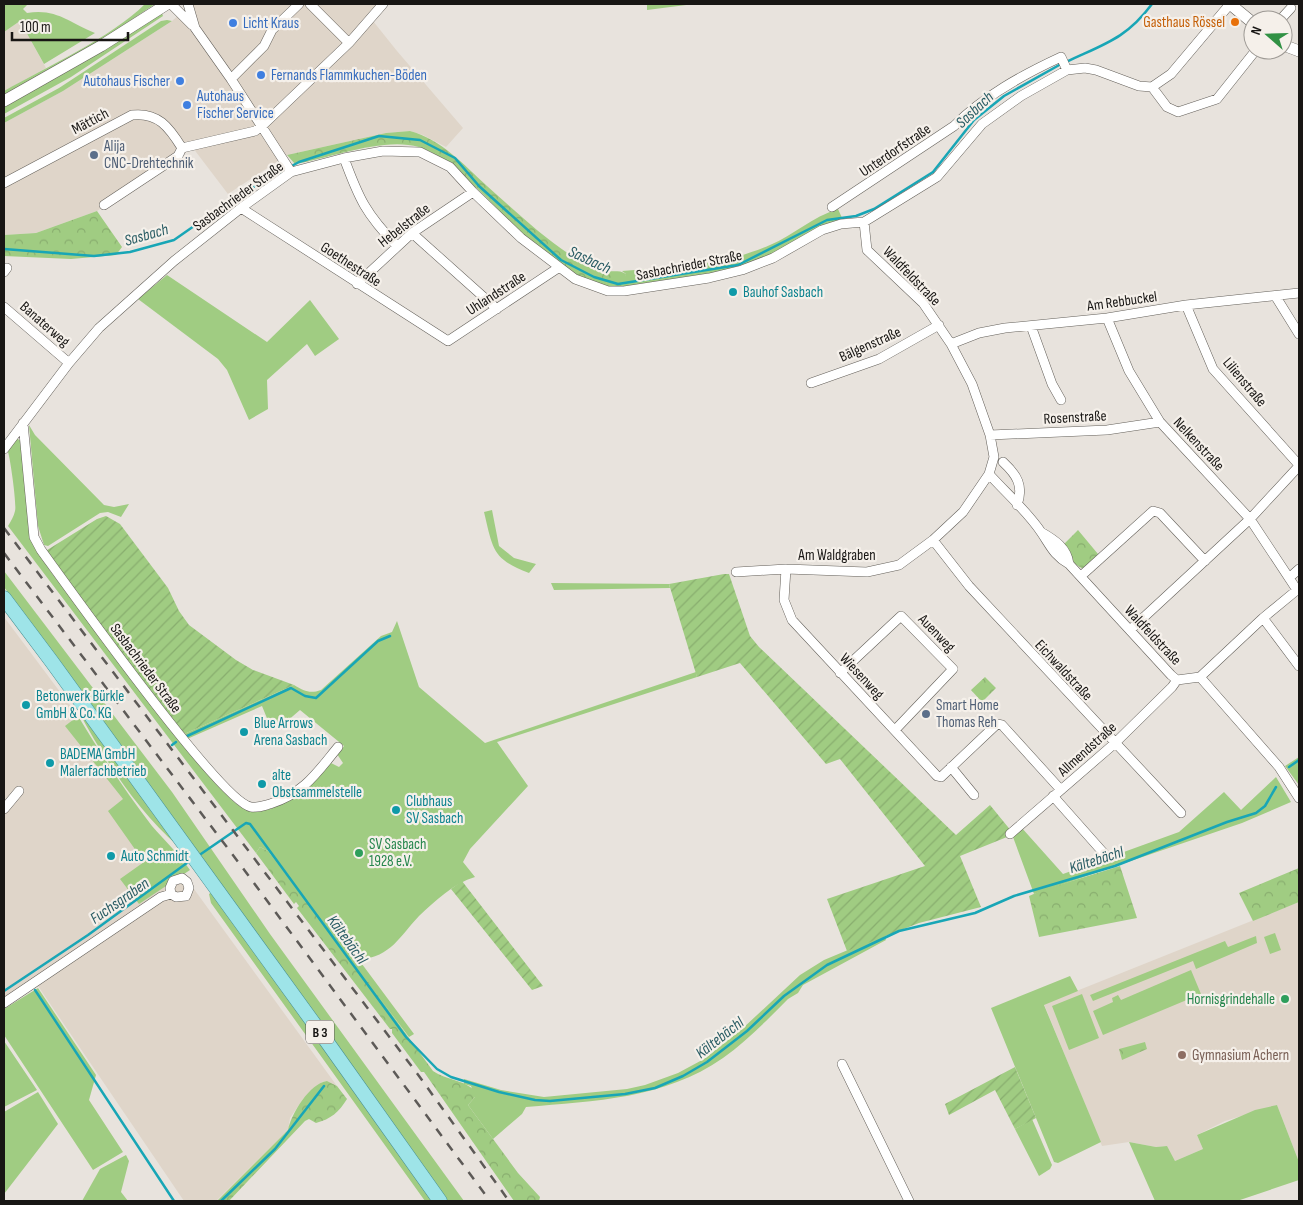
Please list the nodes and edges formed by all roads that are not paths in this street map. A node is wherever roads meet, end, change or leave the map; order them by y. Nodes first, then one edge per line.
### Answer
1 (167, 4) edge
2 (171, 4) edge
3 (188, 4) edge
4 (299, 4) edge
5 (310, 4) edge
6 (382, 4) edge
7 (1230, 4) edge
8 (1289, 6) edge
9 (1299, 14) edge
10 (1243, 15) edge
11 (195, 28) junction
12 (349, 43) junction
13 (1248, 60) edge
14 (1065, 65) junction
15 (231, 79) junction
16 (1152, 87) junction
17 (4, 101) edge
18 (262, 126) junction
19 (182, 148) junction
20 (344, 158) junction
21 (290, 171) junction
22 (4, 183) edge
23 (473, 192) junction
24 (104, 205) dead end
25 (832, 207) dead end
26 (241, 208) junction
27 (864, 222) junction
28 (412, 233) junction
29 (396, 246) junction
30 (558, 268) junction
31 (356, 284) junction
32 (1299, 293) edge
33 (1276, 297) junction
34 (1186, 305) junction
35 (4, 307) edge
36 (497, 309) junction
37 (1107, 318) junction
38 (939, 325) junction
39 (1031, 326) junction
40 (1299, 334) edge
41 (448, 341) joint
42 (951, 344) junction
43 (69, 363) junction
44 (811, 383) dead end
45 (1061, 400) dead end
46 (1160, 422) junction
47 (23, 423) junction
48 (990, 435) junction
49 (4, 449) edge
50 (1003, 462) dead end
51 (1299, 465) edge
52 (989, 474) junction
53 (1017, 505) junction
54 (1250, 519) junction
55 (933, 540) junction
56 (1205, 561) junction
57 (786, 569) junction
58 (1299, 570) edge
59 (736, 572) dead end
60 (1081, 576) junction
61 (1290, 578) junction
62 (1298, 590) edge
63 (4, 598) edge
64 (1263, 618) junction
65 (1130, 630) junction
66 (1299, 666) edge
67 (840, 673) junction
68 (1200, 677) junction
69 (1177, 680) junction
70 (895, 730) junction
71 (1114, 744) junction
72 (338, 747) dead end
73 (951, 767) junction
74 (1061, 790) junction
75 (19, 791) dead end
76 (974, 795) dead end
77 (1053, 796) junction
78 (1299, 798) edge
79 (4, 810) edge
80 (1181, 813) dead end
81 (1010, 834) dead end
82 (1108, 858) dead end
83 (171, 894) dead end
84 (4, 1003) edge
85 (842, 1064) dead end
86 (440, 1201) edge
87 (909, 1201) edge

1 - 17 street
2 - 11 street
3 - 11 street
4 - 15 street
5 - 12 street
6 - 12 street
7 - 10 street
7 - 16 street
8 - 9 street
11 - 15 street
12 - 18 street
13 - 16 street
14 - 16 street, Sasbachrieder Straße
14 - 25 street, Unterdorfstraße
14 - 27 street, Sasbachrieder Straße
15 - 18 street
18 - 19 street
18 - 21 street
19 - 22 street, Mättich
19 - 24 street
20 - 21 street, Sasbachrieder Straße
20 - 23 street, Sasbachrieder Straße
20 - 29 street
21 - 26 street, Sasbachrieder Straße
23 - 28 street, Hebelstraße
23 - 30 street, Sasbachrieder Straße
26 - 31 street, Goethestraße
26 - 43 street, Sasbachrieder Straße
27 - 30 street, Sasbachrieder Straße
27 - 38 street, Waldfeldstraße
28 - 29 street, Hebelstraße
28 - 36 street
29 - 31 street, Hebelstraße
30 - 36 street, Uhlandstraße
31 - 41 street, Goethestraße
32 - 33 street, Am Rebbuckel
33 - 34 street, Am Rebbuckel
33 - 40 street
34 - 37 street, Am Rebbuckel
34 - 51 street, Lilienstraße
35 - 43 street, Banaterweg
36 - 41 street, Uhlandstraße
37 - 39 street, Am Rebbuckel
37 - 46 street, Nelkenstraße
38 - 42 street, Waldfeldstraße
38 - 44 street, Bälgenstraße
39 - 42 street, Am Rebbuckel
39 - 45 street
42 - 48 street, Waldfeldstraße
43 - 47 street, Sasbachrieder Straße
46 - 48 street, Rosenstraße
46 - 54 street, Nelkenstraße
47 - 49 street, Sasbachrieder Straße
47 - 72 street, Sasbachrieder Straße
48 - 52 street, Waldfeldstraße
50 - 53 street
51 - 54 street
52 - 53 street, Waldfeldstraße
52 - 55 street, Am Waldgraben
53 - 60 street, Waldfeldstraße
54 - 56 street
54 - 61 street, Nelkenstraße
55 - 57 street, Am Waldgraben
55 - 71 street, Eichwaldstraße
56 - 60 street
56 - 65 street
57 - 59 street, Am Waldgraben
57 - 67 street, Wiesenweg
58 - 61 street
60 - 65 street, Waldfeldstraße
61 - 62 street, Nelkenstraße
62 - 64 street, Nelkenstraße
63 - 86 main road, B 3
64 - 66 street
64 - 68 street, Nelkenstraße
65 - 69 street, Waldfeldstraße
67 - 70 street, Wiesenweg
67 - 70 street, Auenweg
68 - 69 street, Waldfeldstraße
68 - 78 street
69 - 71 street, Allmendstraße
70 - 73 street, Wiesenweg
71 - 74 street, Allmendstraße
71 - 80 street, Eichwaldstraße
73 - 74 street, Wiesenweg
73 - 76 street
74 - 77 street, Allmendstraße
75 - 79 street
77 - 81 street, Allmendstraße
77 - 82 street
83 - 84 street
85 - 87 street

